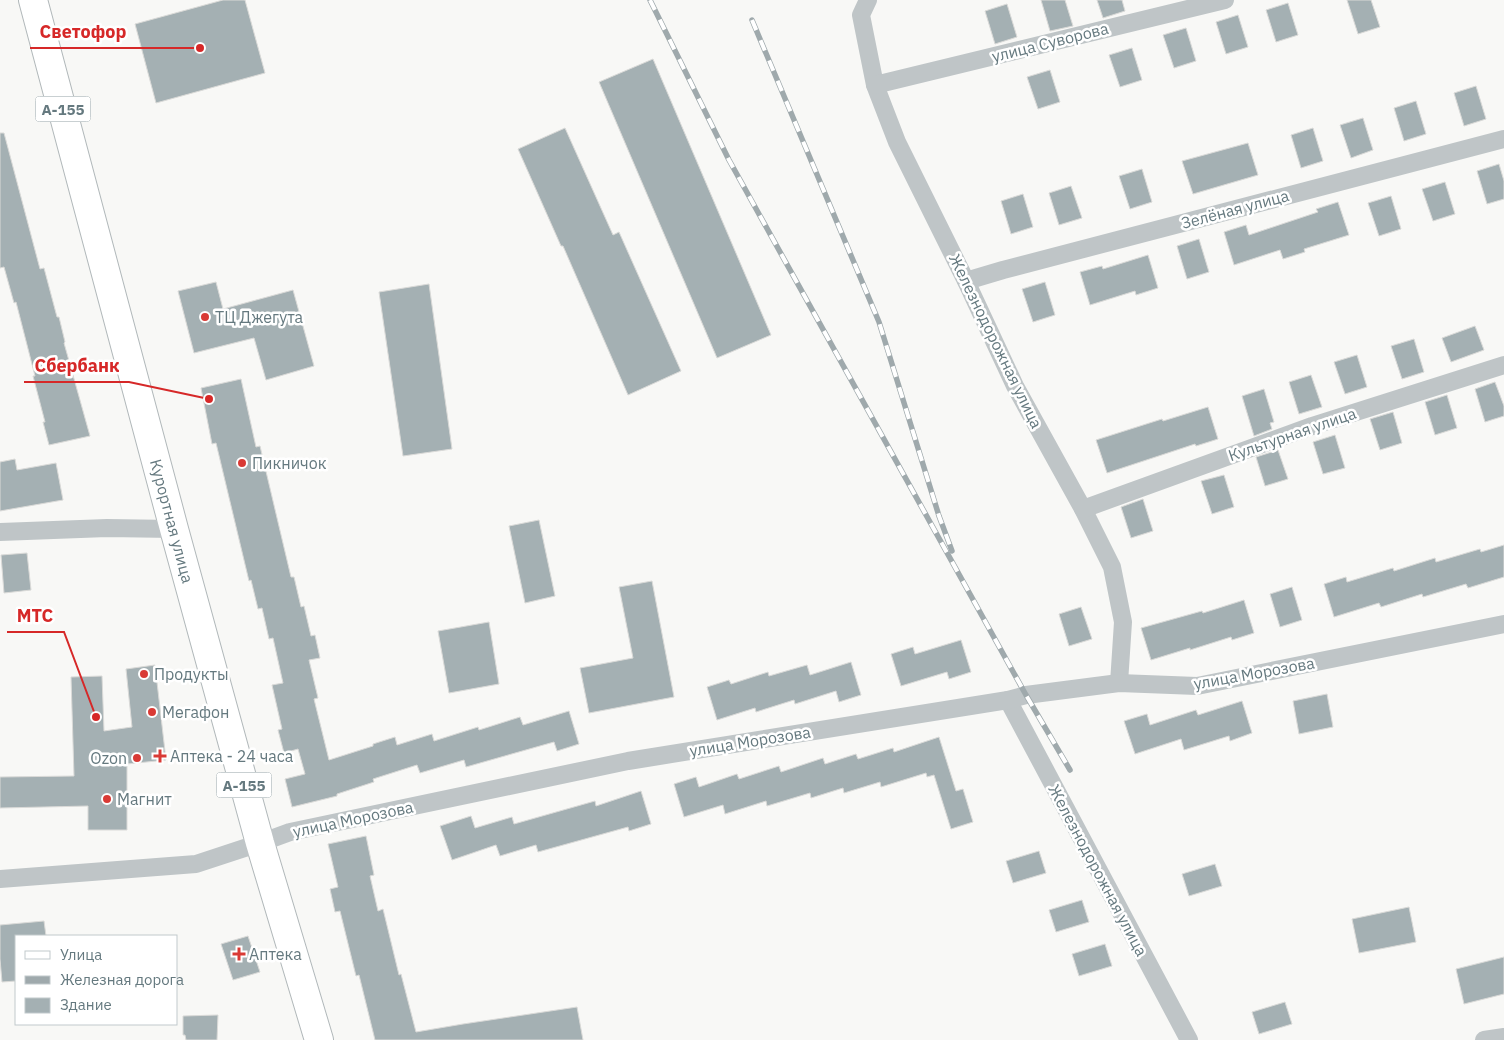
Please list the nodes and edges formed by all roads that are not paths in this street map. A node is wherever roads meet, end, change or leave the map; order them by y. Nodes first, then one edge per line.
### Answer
1 (33, 0) edge
2 (868, 0) edge
3 (1225, 0) edge
4 (875, 85) junction
5 (1504, 139) edge
6 (966, 281) junction
7 (1504, 365) edge
8 (1083, 508) junction
9 (174, 529) junction
10 (0, 532) edge
11 (1504, 624) edge
12 (1119, 683) junction
13 (1008, 700) junction
14 (260, 843) junction
15 (0, 879) edge
16 (1504, 1037) edge
17 (319, 1040) edge
18 (1189, 1040) edge
19 (1484, 1040) edge

1 - 9 main road, Курортная улица / А-155
2 - 4 street, Железнодорожная улица
3 - 4 street, улица Суворова
4 - 6 street, Железнодорожная улица
5 - 6 street, Зелёная улица
6 - 8 street, Железнодорожная улица
7 - 8 street, Культурная улица
8 - 12 street, Железнодорожная улица
9 - 10 street
9 - 14 main road, Курортная улица / А-155
11 - 12 street, улица Морозова
12 - 13 street, улица Морозова
13 - 14 street, улица Морозова
13 - 18 street, Железнодорожная улица
14 - 15 street, улица Морозова
14 - 17 main road, Курортная улица / А-155
16 - 19 street

